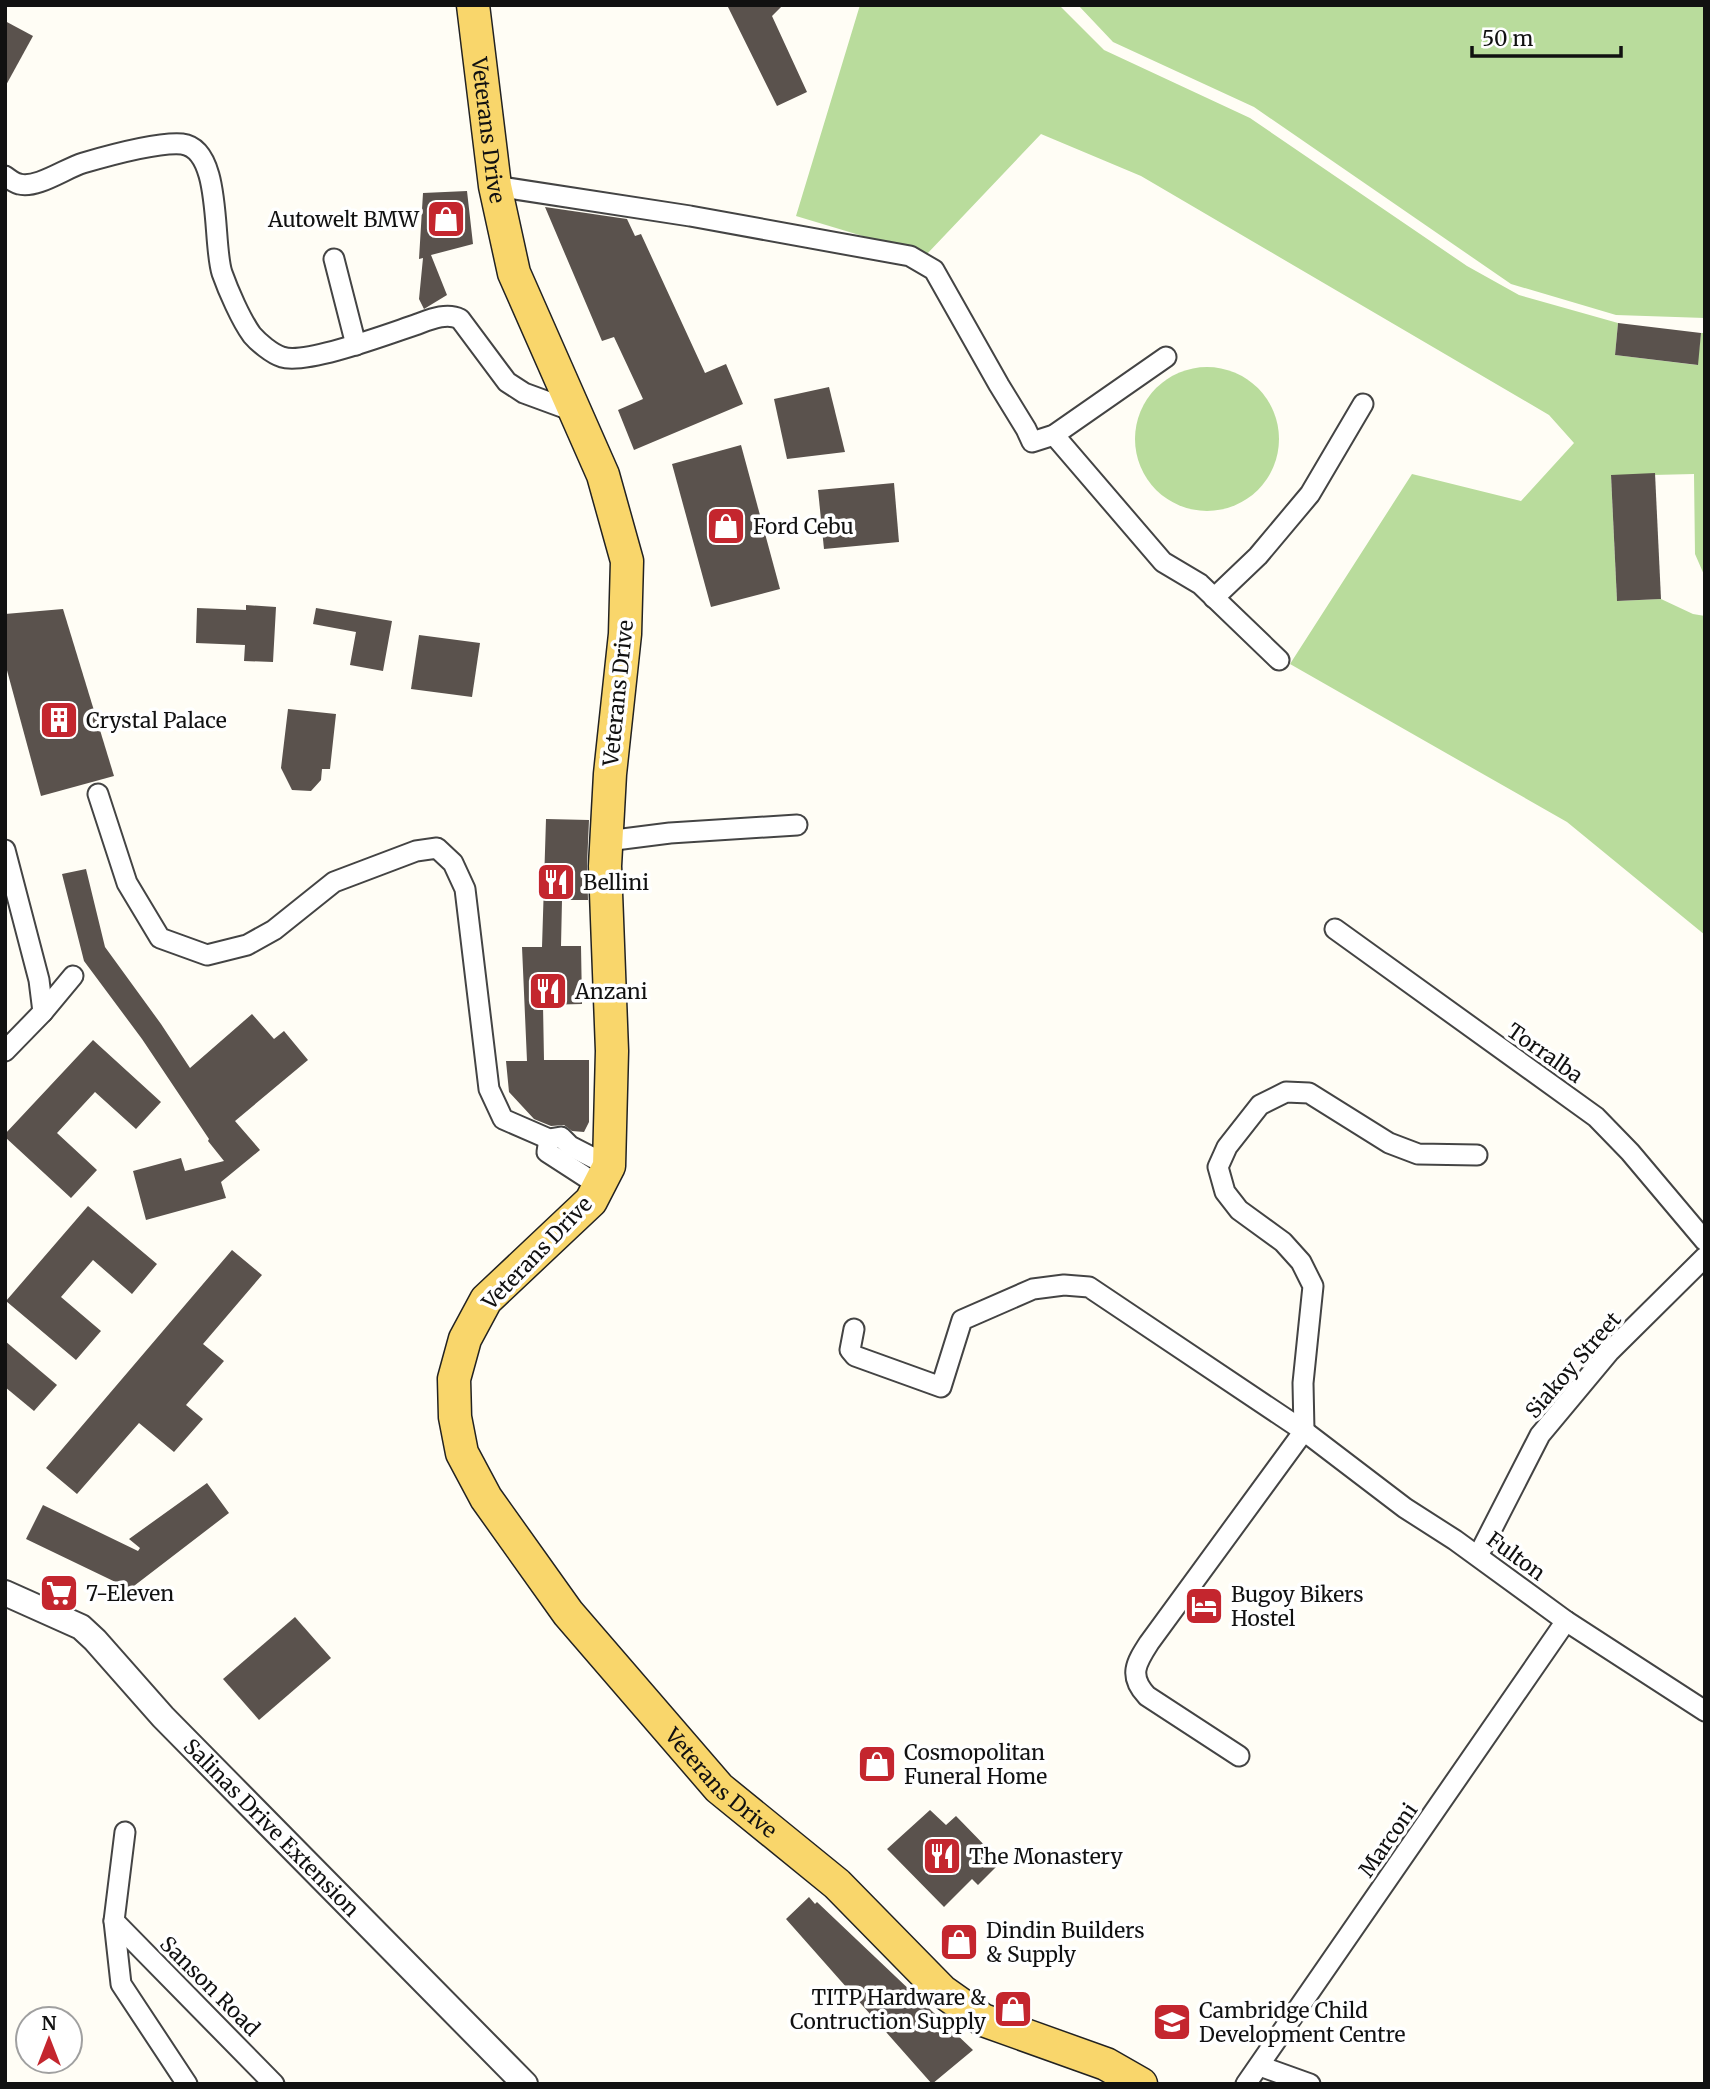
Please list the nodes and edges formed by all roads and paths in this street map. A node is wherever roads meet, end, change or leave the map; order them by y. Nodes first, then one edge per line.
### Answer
1 (473, 5) edge
2 (5, 176) edge
3 (495, 186) junction
4 (334, 259) dead end
5 (356, 345) junction
6 (1166, 357) dead end
7 (1363, 404) dead end
8 (573, 411) junction
9 (1054, 435) junction
10 (1214, 597) junction
11 (1279, 660) dead end
12 (98, 794) dead end
13 (797, 825) dead end
14 (607, 841) junction
15 (5, 850) edge
16 (11, 906) edge
17 (1335, 929) dead end
18 (73, 976) dead end
19 (43, 1012) junction
20 (5, 1051) edge
21 (1477, 1155) dead end
22 (604, 1176) junction
23 (1705, 1241) edge
24 (1705, 1256) edge
25 (854, 1328) dead end
26 (1304, 1431) junction
27 (1478, 1556) junction
28 (5, 1593) edge
29 (1566, 1621) junction
30 (1705, 1712) edge
31 (1239, 1756) dead end
32 (125, 1832) dead end
33 (114, 1921) junction
34 (1260, 2066) junction
35 (187, 2084) edge
36 (274, 2084) edge
37 (525, 2084) edge
38 (1141, 2084) edge
39 (1246, 2084) edge
40 (1310, 2084) edge

1 - 3 main road, Veterans Drive
2 - 5 street
3 - 8 main road, Veterans Drive
3 - 9 street
4 - 5 street
5 - 8 street
6 - 9 street
7 - 10 street
8 - 14 main road, Veterans Drive
9 - 10 street
10 - 11 street
12 - 22 street
13 - 14 street
14 - 22 main road, Veterans Drive
15 - 16 street
16 - 19 street
17 - 23 street, Torralba
18 - 19 street
19 - 20 street
21 - 26 street
22 - 38 main road, Veterans Drive
24 - 27 street, Siakoy Street
25 - 26 street, Fulton
26 - 27 street, Fulton
26 - 31 street
27 - 29 street, Fulton
28 - 37 street, Salinas Drive Extension
29 - 30 street, Fulton
29 - 34 street, Marconi
32 - 33 street
33 - 35 street
33 - 36 street, Sanson Road
34 - 39 street, Marconi
34 - 40 street

